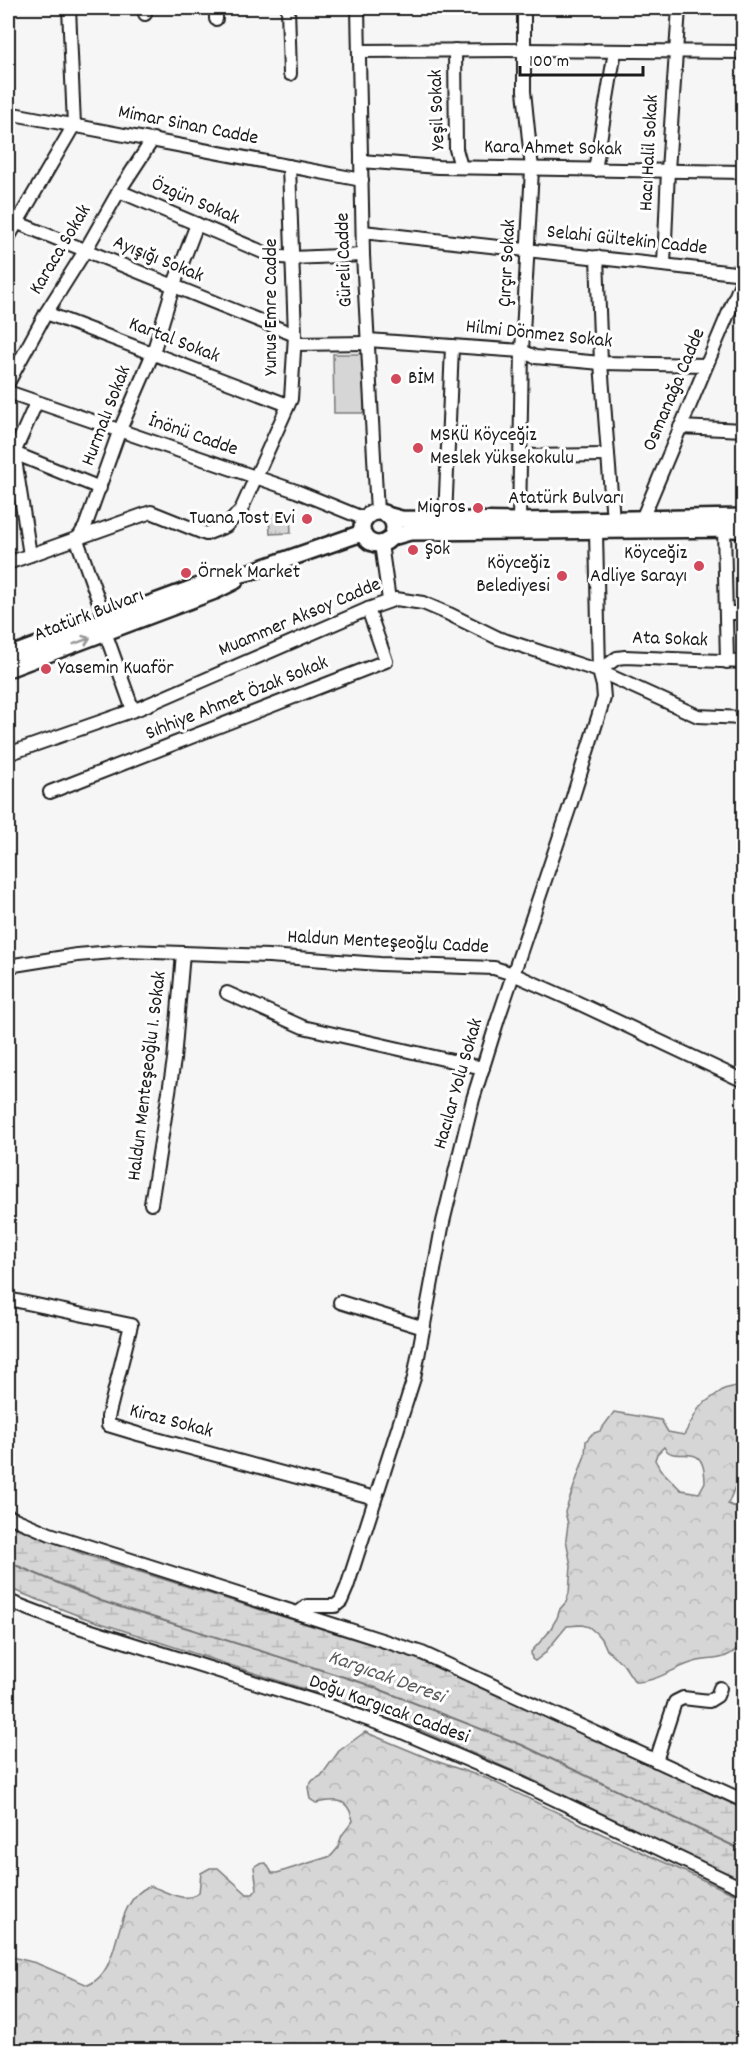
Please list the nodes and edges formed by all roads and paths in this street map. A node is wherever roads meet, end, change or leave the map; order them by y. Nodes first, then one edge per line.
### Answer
1 (69, 8) edge
2 (288, 8) edge
3 (358, 8) edge
4 (524, 8) edge
5 (679, 8) edge
6 (455, 50) junction
7 (524, 50) junction
8 (359, 51) junction
9 (615, 51) junction
10 (676, 52) junction
11 (744, 52) edge
12 (290, 74) dead end
13 (8, 113) edge
14 (74, 125) junction
15 (153, 139) junction
16 (361, 161) junction
17 (289, 166) junction
18 (461, 167) junction
19 (532, 169) junction
20 (595, 170) junction
21 (668, 171) junction
22 (744, 172) edge
23 (362, 180) junction
24 (119, 191) junction
25 (12, 221) edge
26 (197, 224) junction
27 (363, 232) junction
28 (8, 238) edge
29 (529, 250) junction
30 (85, 251) junction
31 (363, 255) junction
32 (597, 257) junction
33 (292, 258) junction
34 (664, 264) junction
35 (744, 275) edge
36 (173, 287) junction
37 (46, 313) junction
38 (295, 340) junction
39 (368, 342) junction
40 (452, 346) junction
41 (522, 351) junction
42 (153, 353) junction
43 (601, 363) junction
44 (706, 365) junction
45 (8, 383) edge
46 (8, 392) edge
47 (36, 403) junction
48 (288, 405) junction
49 (680, 427) junction
50 (744, 430) edge
51 (119, 432) junction
52 (11, 452) edge
53 (608, 455) junction
54 (520, 456) junction
55 (257, 478) junction
56 (100, 488) junction
57 (744, 517) edge
58 (642, 519) junction
59 (373, 520) junction
60 (445, 520) junction
61 (613, 520) junction
62 (519, 521) junction
63 (724, 529) junction
64 (744, 529) edge
65 (596, 531) junction
66 (77, 540) junction
67 (387, 541) junction
68 (30, 555) junction
69 (8, 563) edge
70 (389, 600) junction
71 (368, 609) junction
72 (744, 613) edge
73 (726, 614) junction
74 (105, 626) junction
75 (8, 656) edge
76 (727, 662) junction
77 (744, 662) edge
78 (8, 669) edge
79 (599, 671) junction
80 (133, 710) junction
81 (744, 718) edge
82 (8, 754) edge
83 (51, 792) dead end
84 (183, 953) junction
85 (8, 966) edge
86 (513, 974) junction
87 (227, 993) dead end
88 (483, 1068) junction
89 (744, 1081) edge
90 (151, 1204) dead end
91 (8, 1299) edge
92 (340, 1302) dead end
93 (424, 1328) junction
94 (375, 1498) junction
95 (8, 1516) edge
96 (8, 1601) edge
97 (298, 1612) junction
98 (720, 1688) dead end
99 (656, 1761) junction
100 (744, 1801) edge
101 (744, 1889) edge

1 - 14 street
2 - 12 street
3 - 8 street, Güreli Cadde
4 - 7 street, Çırçır Sokak
5 - 10 street, Hacı Halil Sokak
6 - 7 street
6 - 8 street
6 - 18 street, Yeşil Sokak
7 - 9 street
7 - 19 street, Çırçır Sokak
8 - 16 street, Güreli Cadde
9 - 10 street
9 - 20 street
10 - 11 street
10 - 21 street, Hacı Halil Sokak
13 - 14 street, Mimar Sinan Cadde
14 - 15 street, Mimar Sinan Cadde
14 - 25 street
15 - 17 street, Mimar Sinan Cadde
15 - 24 street, Karaca Sokak
16 - 18 street, Kara Ahmet Sokak
16 - 23 street, Güreli Cadde
17 - 23 street, Mimar Sinan Cadde
17 - 33 street, Yunus Emre Cadde
18 - 19 street, Kara Ahmet Sokak
19 - 20 street, Kara Ahmet Sokak
19 - 29 street, Çırçır Sokak
20 - 21 street, Kara Ahmet Sokak
21 - 22 street, Kara Ahmet Sokak
21 - 34 street, Hacı Halil Sokak
23 - 27 street, Güreli Cadde
24 - 26 street, Özgün Sokak
24 - 30 street, Karaca Sokak
25 - 28 street
25 - 30 street, Ayışığı Sokak
26 - 33 street, Özgün Sokak
26 - 36 street, Hurmalı Sokak
27 - 29 street, Selahi Gültekin Cadde
27 - 31 street, Güreli Cadde
29 - 32 street, Selahi Gültekin Cadde
29 - 41 street, Çırçır Sokak
30 - 36 street, Ayışığı Sokak
30 - 37 street, Karaca Sokak
31 - 33 street, Özgün Sokak
31 - 39 street, Güreli Cadde
32 - 34 street, Selahi Gültekin Cadde
32 - 43 street
33 - 38 street, Yunus Emre Cadde
34 - 35 street, Selahi Gültekin Cadde
35 - 44 street, Osmanağa Cadde
36 - 38 street, Ayışığı Sokak
36 - 42 street, Hurmalı Sokak
37 - 42 street, Kartal Sokak
37 - 45 street, Karaca Sokak
38 - 39 street, Ayışığı Sokak
38 - 48 street, Yunus Emre Cadde
39 - 40 street, Hilmi Dönmez Sokak
39 - 59 street, Güreli Cadde
40 - 41 street, Hilmi Dönmez Sokak
40 - 60 street
41 - 43 street, Hilmi Dönmez Sokak
41 - 54 street, Çırçır Sokak
42 - 48 street, Kartal Sokak
42 - 51 street, Hurmalı Sokak
43 - 44 street, Hilmi Dönmez Sokak
43 - 53 street
44 - 49 street, Osmanağa Cadde
46 - 47 street, İnönü Cadde
47 - 51 street, İnönü Cadde
47 - 52 street
48 - 55 street, Yunus Emre Cadde
49 - 50 street
49 - 58 street, Osmanağa Cadde
51 - 55 street, İnönü Cadde
51 - 56 street, Hurmalı Sokak
52 - 56 street
52 - 68 street
53 - 54 street
53 - 61 street
54 - 62 street, Çırçır Sokak
55 - 59 street, İnönü Cadde
55 - 66 street, Yunus Emre Cadde
56 - 66 street, Hurmalı Sokak
57 - 58 main road, Atatürk Bulvarı
58 - 61 main road, Atatürk Bulvarı
59 - 60 main road, Atatürk Bulvarı
59 - 67 main road
59 - 67 main road
59 - 74 main road, Atatürk Bulvarı
60 - 62 main road, Atatürk Bulvarı
61 - 62 main road, Atatürk Bulvarı
63 - 64 main road, Atatürk Bulvarı
63 - 65 main road, Atatürk Bulvarı
63 - 73 street
65 - 67 main road, Atatürk Bulvarı
65 - 79 street, Hacılar Yolu Sokak
66 - 68 street
66 - 74 street
67 - 70 street
68 - 69 street
70 - 71 street, Muammer Aksoy Cadde
70 - 79 street, Muammer Aksoy Cadde
71 - 80 street, Muammer Aksoy Cadde
71 - 83 street, Sıhhiye Ahmet Özak Sokak
72 - 73 street
73 - 76 street
74 - 75 main road, Atatürk Bulvarı
78 -> 74 main road, Atatürk Bulvarı
74 - 80 street
76 - 77 street, Ata Sokak
76 - 79 street, Ata Sokak
79 - 81 street, Muammer Aksoy Cadde
79 - 86 street, Hacılar Yolu Sokak
80 - 82 street, Muammer Aksoy Cadde
84 - 85 street, Haldun Menteşeoğlu Cadde
84 - 86 street, Haldun Menteşeoğlu Cadde
84 - 90 street, Haldun Menteşeoğlu 1. Sokak
86 - 88 street, Hacılar Yolu Sokak
86 - 89 street, Haldun Menteşeoğlu Cadde
87 - 88 street
88 - 93 street, Hacılar Yolu Sokak
91 - 94 street, Kiraz Sokak
92 - 93 street
93 - 94 street, Hacılar Yolu Sokak
94 - 97 street, Hacılar Yolu Sokak
95 - 97 street
96 - 101 street, Doğu Kargıcak Caddesi
97 - 99 street
98 - 99 street
99 - 100 street

